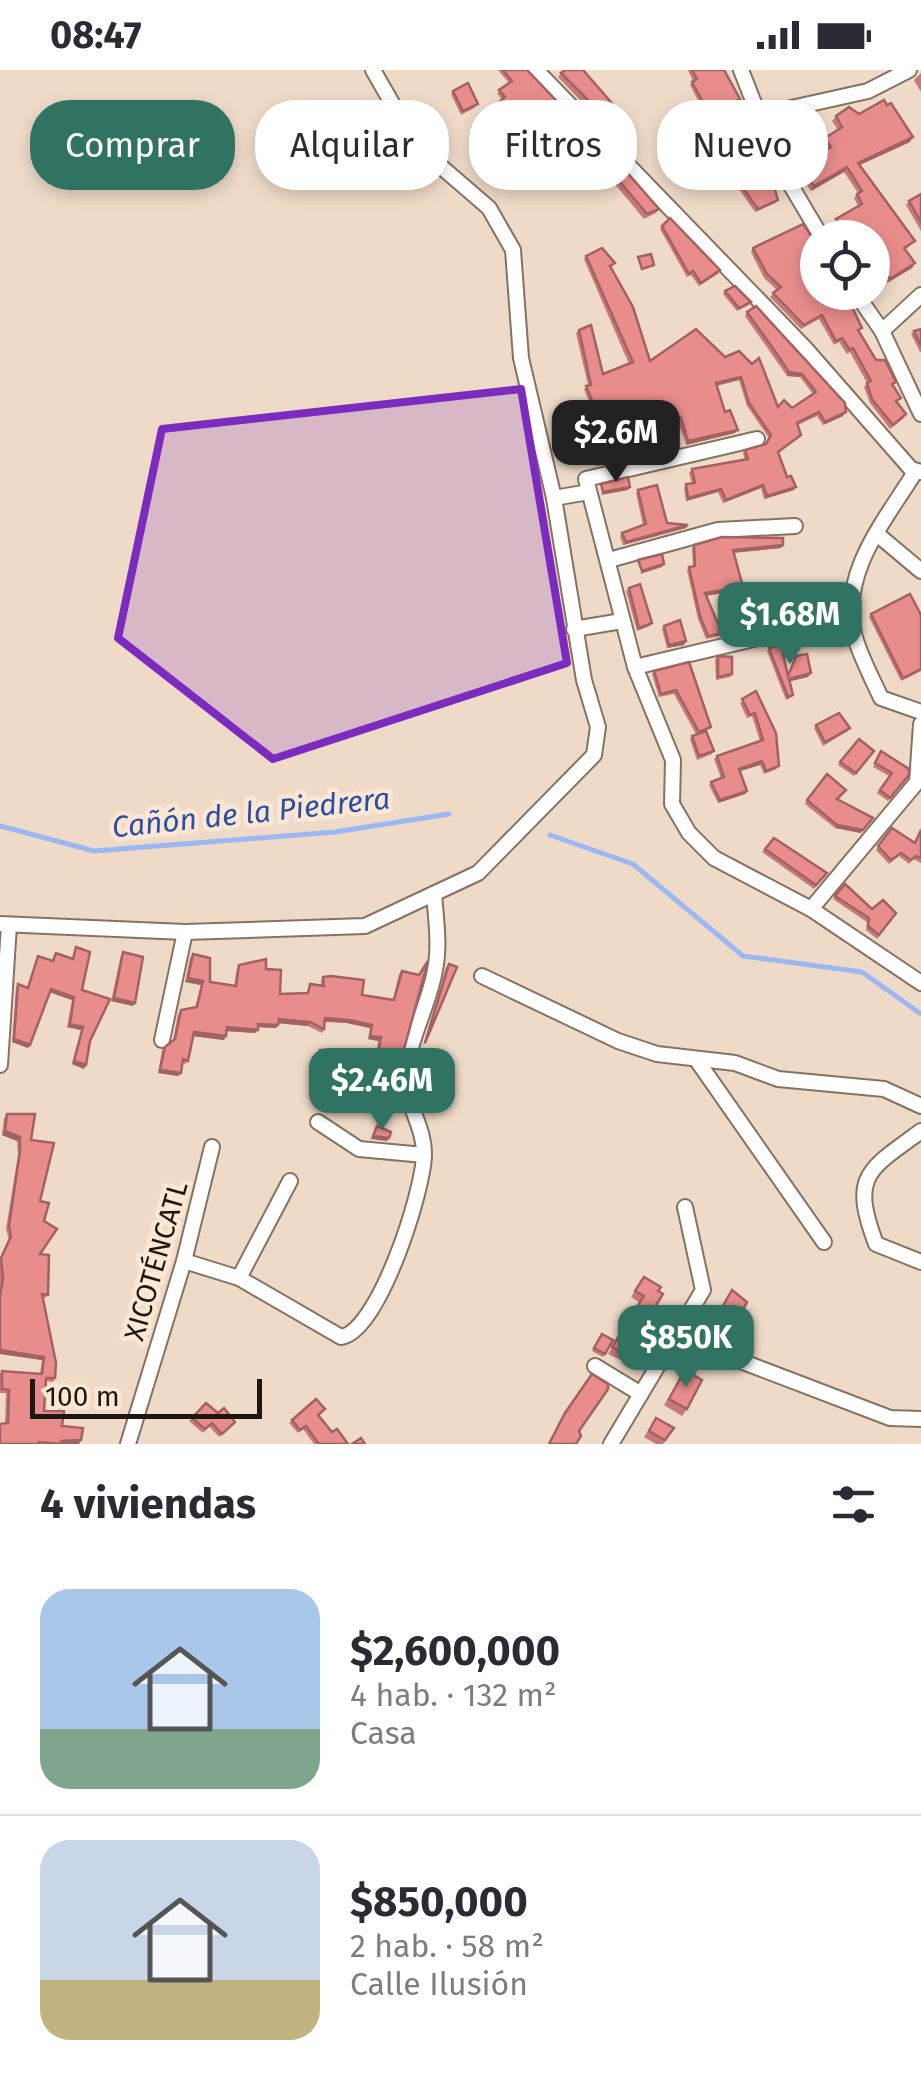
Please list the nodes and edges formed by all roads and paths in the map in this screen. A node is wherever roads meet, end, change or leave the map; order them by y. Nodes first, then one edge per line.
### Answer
1 (372, 70) edge
2 (536, 70) edge
3 (741, 70) edge
4 (909, 70) edge
5 (754, 100) edge
6 (828, 100) edge
7 (794, 190) edge
8 (812, 220) edge
9 (921, 296) edge
10 (867, 310) edge
11 (882, 331) junction
12 (921, 414) edge
13 (757, 440) dead end
14 (916, 471) edge
15 (590, 492) junction
16 (554, 498) junction
17 (794, 526) dead end
18 (877, 534) junction
19 (609, 560) junction
20 (921, 572) edge
21 (622, 621) junction
22 (574, 629) junction
23 (782, 632) dead end
24 (635, 667) junction
25 (921, 712) edge
26 (921, 724) edge
27 (921, 771) edge
28 (434, 894) junction
29 (811, 908) junction
30 (4, 924) edge
31 (186, 932) junction
32 (482, 976) dead end
33 (921, 983) edge
34 (162, 1040) dead end
35 (696, 1059) junction
36 (0, 1066) edge
37 (921, 1106) edge
38 (318, 1122) dead end
39 (921, 1131) edge
40 (212, 1148) dead end
41 (424, 1155) junction
42 (290, 1181) dead end
43 (685, 1207) dead end
44 (824, 1242) dead end
45 (184, 1261) junction
46 (921, 1262) edge
47 (239, 1278) junction
48 (738, 1360) dead end
49 (594, 1366) dead end
50 (641, 1394) junction
51 (921, 1420) edge
52 (128, 1444) edge
53 (612, 1444) edge

1 - 16 street
2 - 14 street
3 - 5 street
4 - 6 street
7 - 8 street
9 - 11 street
10 - 11 street
11 - 12 street
13 - 15 street
14 - 18 street
15 - 16 street
15 - 19 street
16 - 22 street
17 - 19 street
18 - 20 street
18 - 25 street
19 - 21 street
21 - 22 street
21 - 24 street
22 - 28 street
23 - 24 street
24 - 29 street
26 - 27 street
27 - 29 street
28 - 31 street
28 - 41 street
29 - 33 street
30 - 31 street
30 - 36 street
31 - 34 street
32 - 35 street
35 - 37 street
35 - 44 street
38 - 41 street
39 - 46 street
40 - 45 street, XICOTÉNCATL
41 - 47 street
42 - 47 street
43 - 50 street
45 - 47 street
45 - 52 street, XICOTÉNCATL
48 - 51 street
49 - 50 street
50 - 53 street

